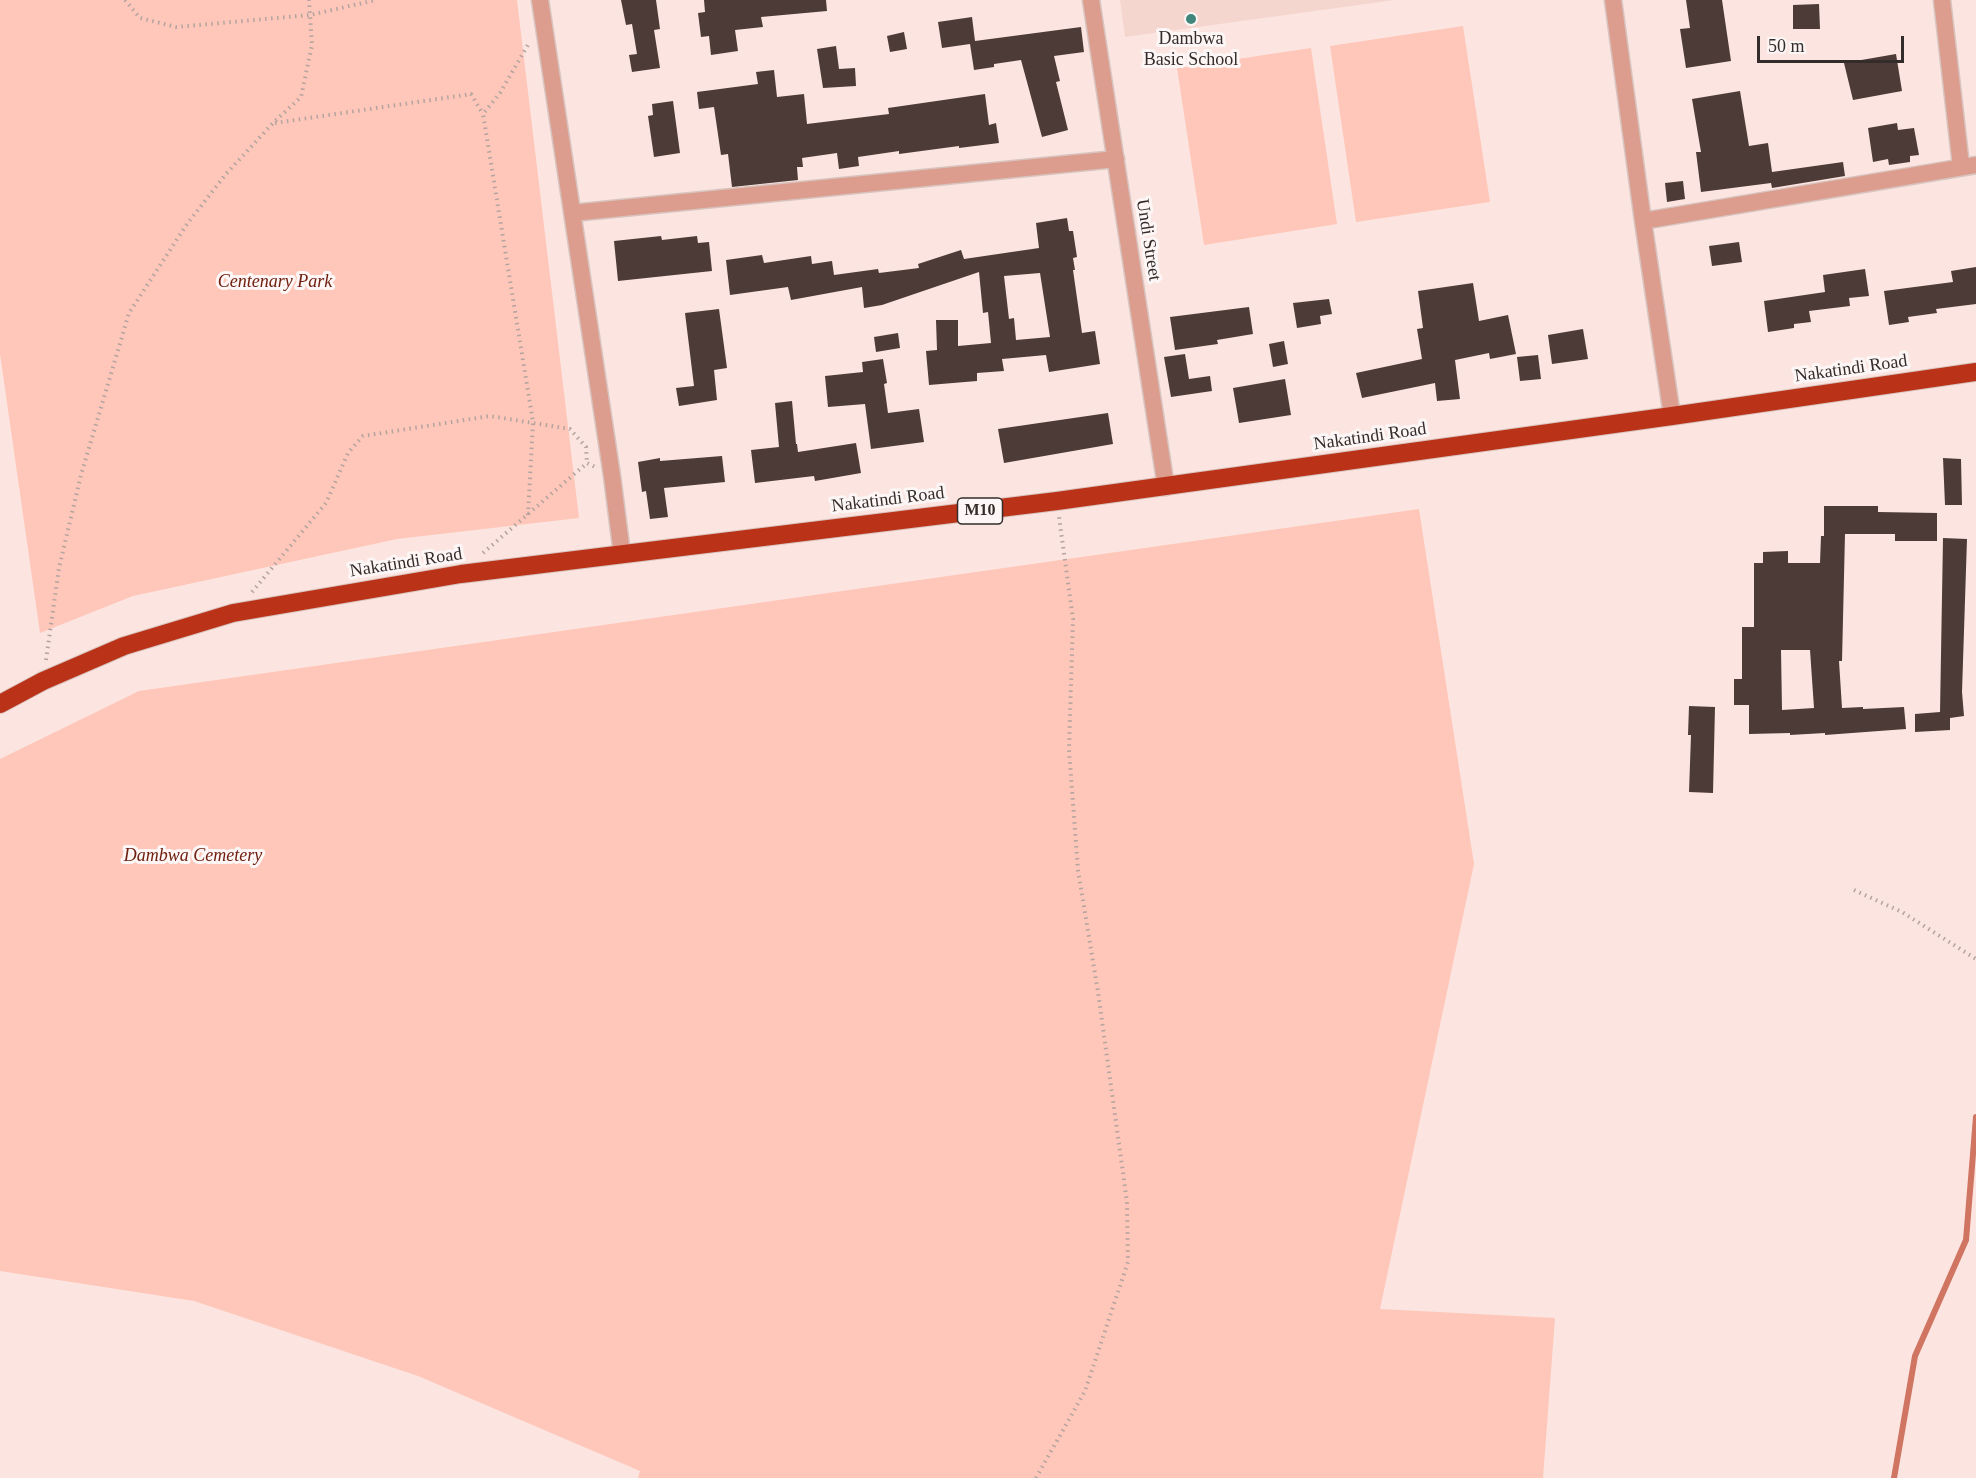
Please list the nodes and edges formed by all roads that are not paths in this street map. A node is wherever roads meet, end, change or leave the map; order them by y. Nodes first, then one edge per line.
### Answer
1 (540, 0) edge
2 (1091, 0) edge
3 (1613, 0) edge
4 (1941, 0) edge
5 (1116, 159) junction
6 (1968, 166) edge
7 (572, 213) junction
8 (1643, 220) junction
9 (1976, 372) edge
10 (1672, 416) junction
11 (1166, 487) junction
12 (622, 554) junction
13 (0, 704) edge

1 - 7 street
2 - 5 street, Undi Street
3 - 8 street
4 - 6 street
5 - 7 street
5 - 11 street, Undi Street
6 - 8 street
7 - 12 street
8 - 10 street
9 - 10 highway, Nakatindi Road / M10
10 - 11 highway, Nakatindi Road / M10
11 - 12 highway, Nakatindi Road / M10
12 - 13 highway, Nakatindi Road / M10

